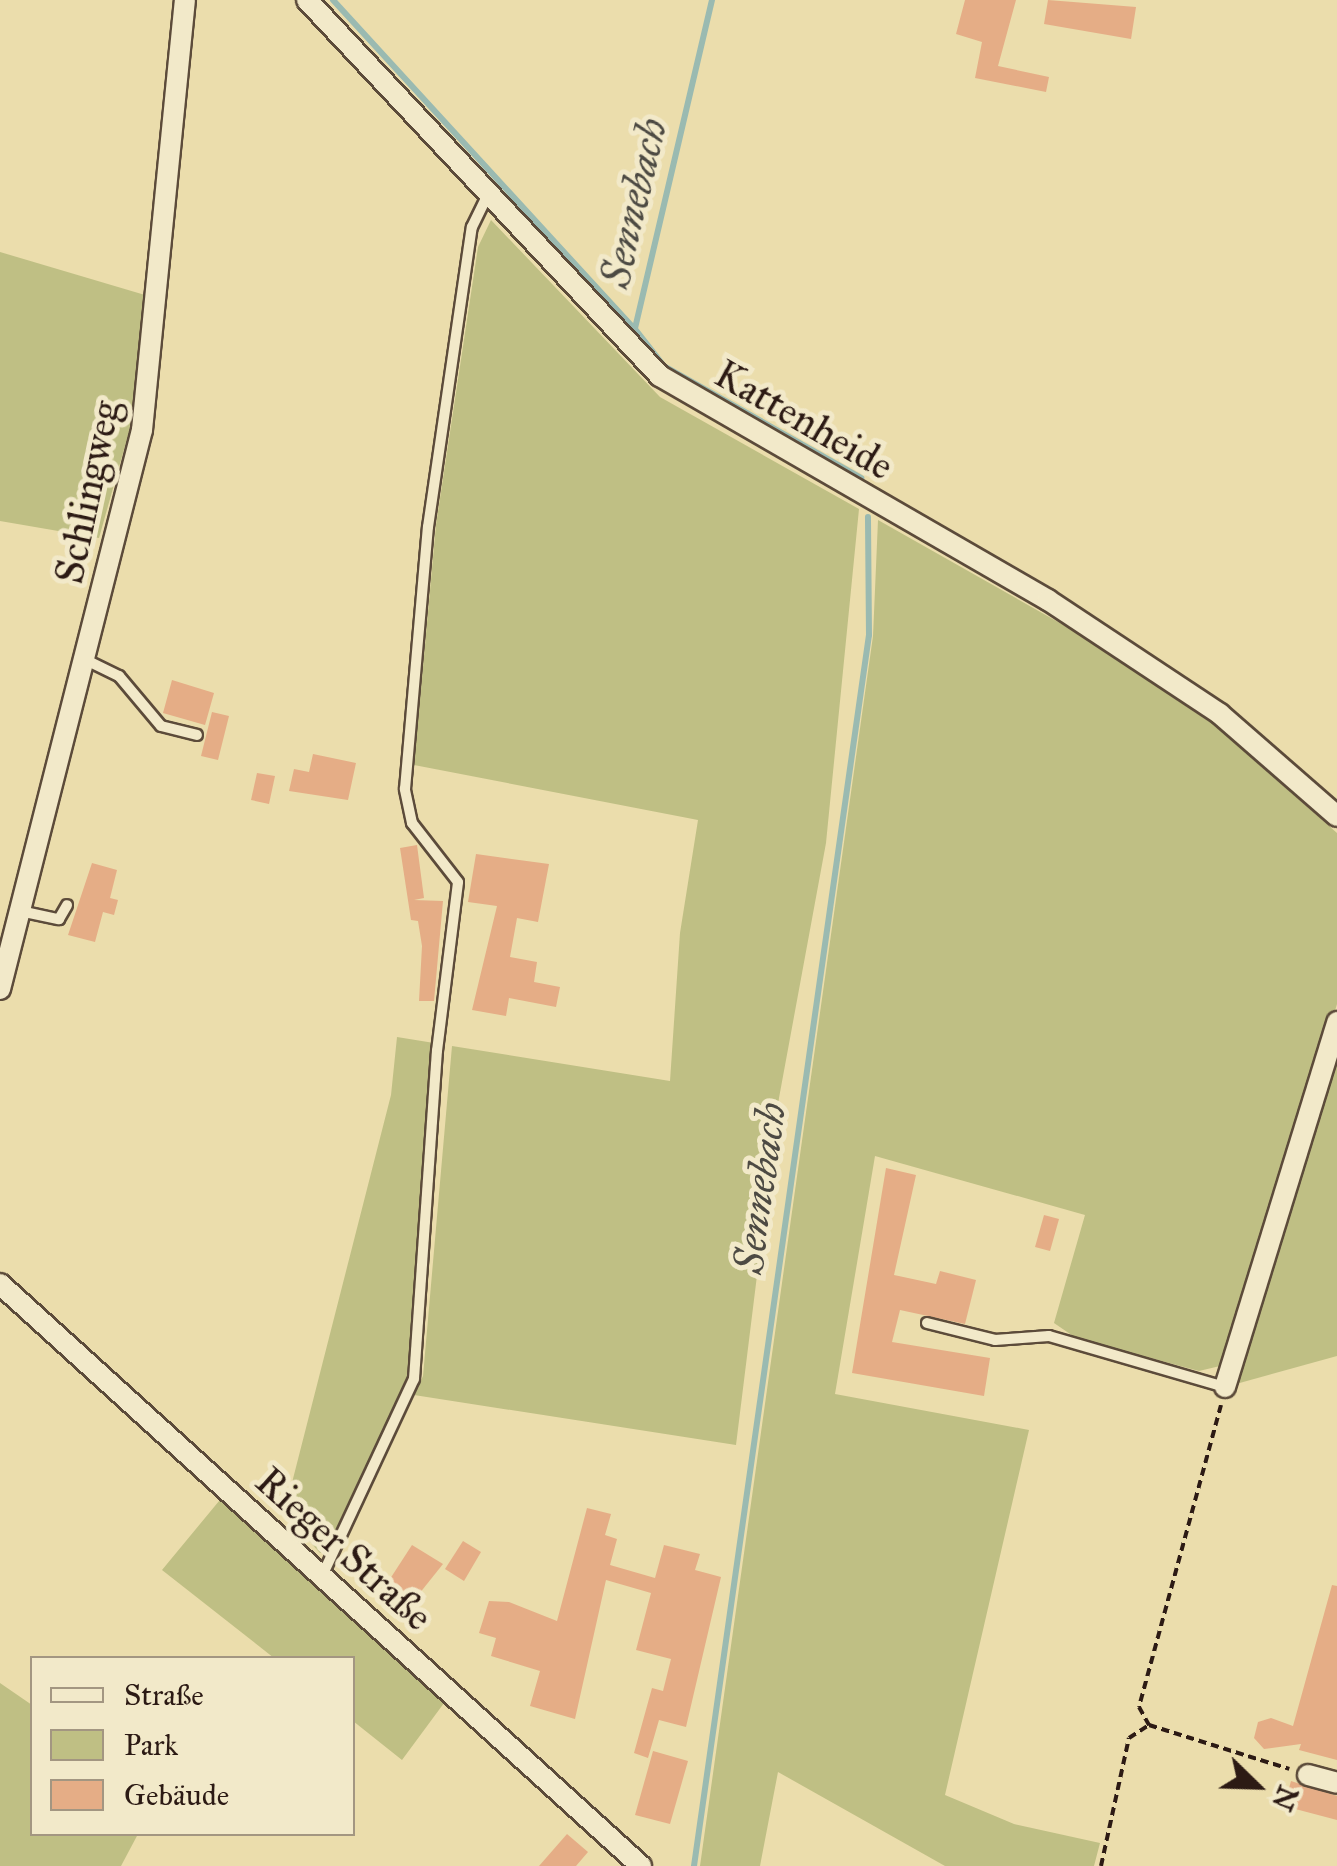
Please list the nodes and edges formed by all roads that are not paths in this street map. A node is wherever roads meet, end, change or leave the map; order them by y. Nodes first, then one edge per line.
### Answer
1 (185, 0) edge
2 (307, 0) edge
3 (487, 196) junction
4 (86, 660) junction
5 (197, 735) dead end
6 (1337, 816) edge
7 (67, 905) dead end
8 (20, 911) junction
9 (0, 989) edge
10 (1337, 1022) edge
11 (0, 1284) edge
12 (928, 1323) dead end
13 (1226, 1388) joint
14 (322, 1577) junction
15 (1308, 1776) road end
16 (1337, 1783) edge
17 (640, 1866) edge

1 - 4 street, Schlingweg
2 - 3 street, Kattenheide
3 - 6 street, Kattenheide
3 - 14 lane
4 - 5 lane
4 - 8 street, Schlingweg
7 - 8 lane
8 - 9 street, Schlingweg
10 - 13 street
11 - 14 street, Rieger Straße
12 - 13 lane
14 - 17 street, Rieger Straße
15 - 16 street

